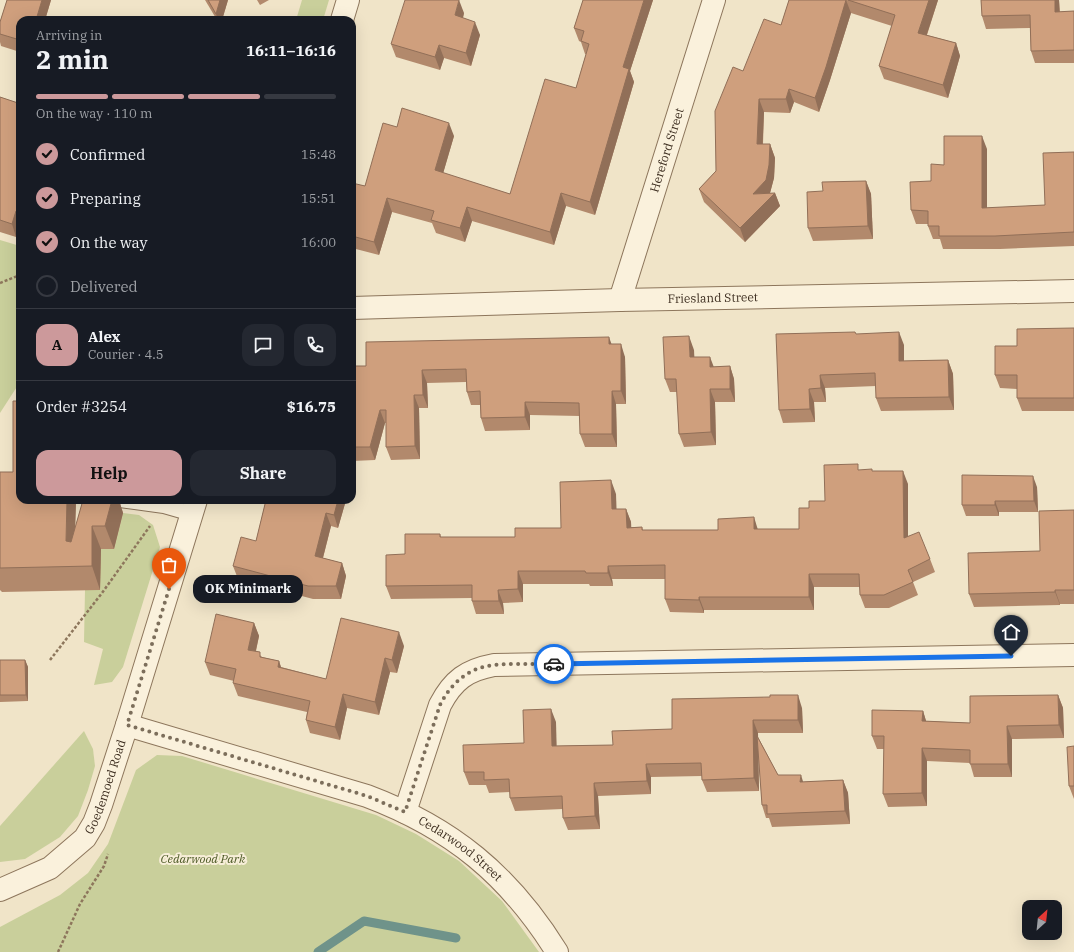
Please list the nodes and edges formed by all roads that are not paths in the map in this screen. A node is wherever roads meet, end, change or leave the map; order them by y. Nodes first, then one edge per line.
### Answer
1 (348, 0) edge
2 (714, 0) edge
3 (343, 16) edge
4 (1074, 291) edge
5 (620, 300) junction
6 (356, 308) edge
7 (149, 504) edge
8 (194, 507) edge
9 (1074, 655) edge
10 (127, 725) junction
11 (405, 812) junction
12 (0, 890) edge
13 (557, 952) edge

1 - 3 street
2 - 5 street, Hereford Street
4 - 5 street, Friesland Street
5 - 6 street, Friesland Street
7 - 8 lane
8 - 10 street, Goedemoed Road
9 - 11 street
10 - 11 street, Cedarwood Street
10 - 12 street, Goedemoed Road
11 - 13 street, Cedarwood Street

